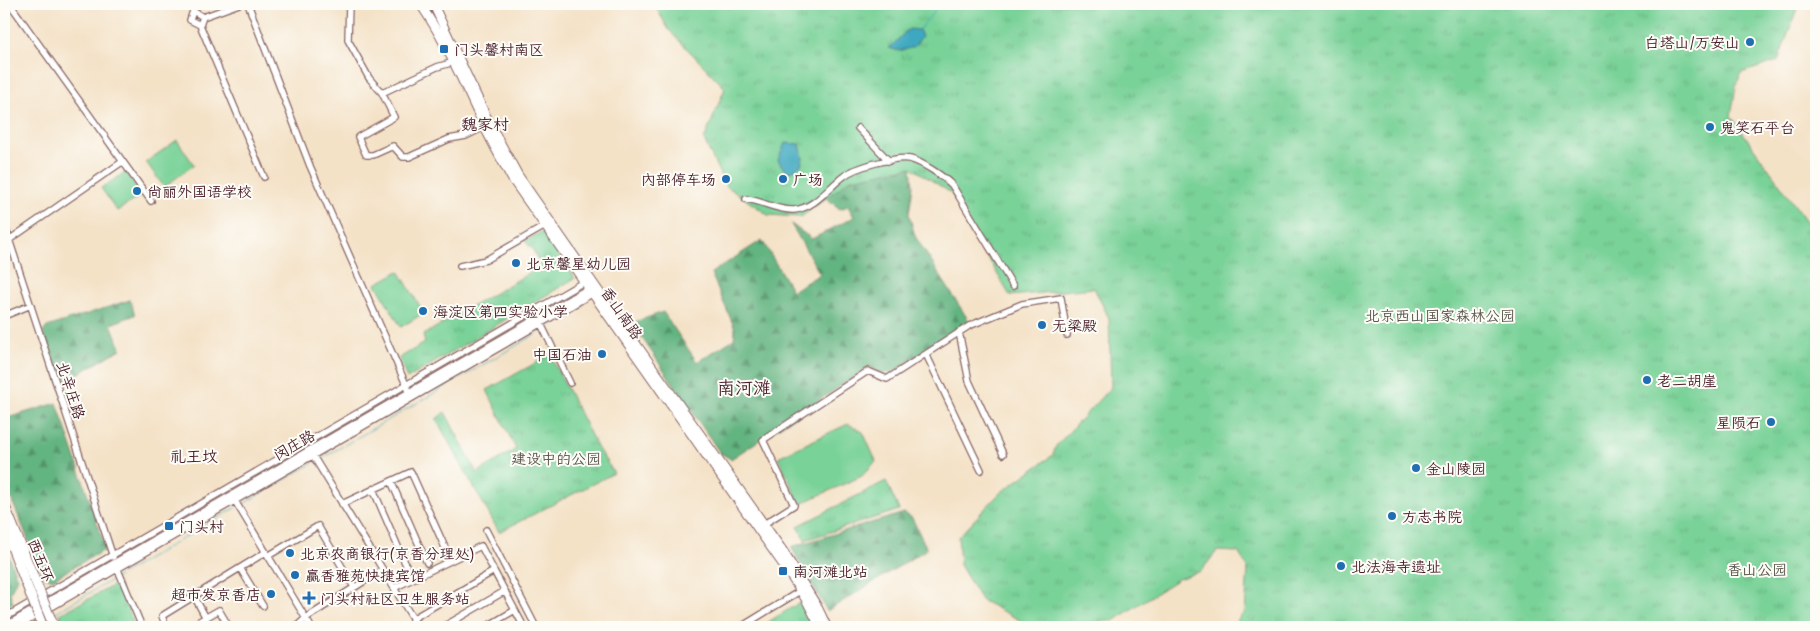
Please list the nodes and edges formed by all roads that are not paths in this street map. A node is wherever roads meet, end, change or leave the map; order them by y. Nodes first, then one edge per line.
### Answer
1 (10, 4) edge
2 (190, 4) edge
3 (239, 4) edge
4 (248, 4) edge
5 (349, 4) edge
6 (420, 4) edge
7 (433, 4) edge
8 (193, 11) junction
9 (203, 17) junction
10 (200, 25) junction
11 (454, 62) junction
12 (382, 93) junction
13 (487, 125) junction
14 (858, 128) dead end
15 (889, 161) junction
16 (122, 162) junction
17 (264, 177) dead end
18 (746, 200) dead end
19 (151, 201) dead end
20 (4, 224) edge
21 (545, 226) junction
22 (9, 240) junction
23 (460, 266) dead end
24 (591, 286) junction
25 (1013, 286) dead end
26 (31, 305) junction
27 (4, 316) edge
28 (539, 321) junction
29 (959, 332) junction
30 (1066, 335) dead end
31 (926, 354) junction
32 (570, 383) dead end
33 (407, 387) junction
34 (1003, 454) dead end
35 (313, 456) junction
36 (982, 470) dead end
37 (391, 481) junction
38 (373, 489) junction
39 (235, 500) junction
40 (4, 504) edge
41 (342, 504) junction
42 (764, 524) junction
43 (4, 527) edge
44 (486, 530) dead end
45 (447, 552) dead end
46 (267, 554) junction
47 (115, 562) junction
48 (427, 563) dead end
49 (240, 568) junction
50 (382, 570) junction
51 (494, 570) junction
52 (409, 572) dead end
53 (30, 581) junction
54 (354, 587) junction
55 (394, 588) junction
56 (505, 591) junction
57 (800, 591) junction
58 (194, 596) junction
59 (263, 606) dead end
60 (515, 610) junction
61 (4, 618) edge
62 (206, 618) junction
63 (306, 618) junction
64 (412, 619) junction
65 (4, 623) edge
66 (300, 626) edge
67 (6, 627) edge
68 (17, 627) edge
69 (43, 627) edge
70 (54, 627) edge
71 (142, 627) edge
72 (166, 627) edge
73 (189, 627) edge
74 (229, 627) edge
75 (311, 627) edge
76 (418, 627) edge
77 (443, 627) edge
78 (486, 627) edge
79 (524, 627) edge
80 (536, 627) edge
81 (741, 627) edge
82 (820, 627) edge
83 (827, 627) edge

1 - 16 street
2 - 8 street
3 - 9 street
4 - 33 street
5 - 12 street
6 - 11 main road, 香山南路
7 - 13 main road, 香山南路
8 - 9 street
8 - 10 street
9 - 10 street
10 - 17 street
11 - 12 street
11 - 13 main road, 香山南路
12 - 13 street
13 - 21 main road, 香山南路
13 - 24 main road, 香山南路
14 - 15 street
15 - 18 street
15 - 25 street
16 - 19 street
16 - 22 street
20 - 22 street, 北辛庄路
21 - 23 street
21 - 24 main road, 香山南路
22 - 26 street, 北辛庄路
24 - 28 main road, 闵庄路
24 - 33 main road, 闵庄路
24 - 42 main road, 香山南路
24 - 57 main road, 香山南路
26 - 27 street
26 - 47 street, 北辛庄路
28 - 32 street
28 - 35 street, 闵庄路
28 - 47 main road, 闵庄路
29 - 30 street
29 - 31 street
29 - 34 street
31 - 36 street
31 - 42 street
33 - 47 main road, 闵庄路
35 - 39 street, 闵庄路
35 - 41 street
37 - 38 street
37 - 45 street
37 - 48 street
38 - 41 street
38 - 52 street
39 - 46 street
39 - 47 street, 闵庄路
40 - 53 highway, 西五环
41 - 50 street
42 - 83 main road, 香山南路
43 - 53 highway, 西五环
44 - 80 street
46 - 49 street
46 - 54 street
46 - 63 street
47 - 61 street, 闵庄路
47 - 65 main road, 闵庄路
47 - 67 main road, 闵庄路
47 - 68 street, 闵庄路
47 - 71 street, 北辛庄路
49 - 58 street
49 - 59 street
50 - 54 street
50 - 55 street
51 - 55 street
51 - 56 street
51 - 64 street
53 - 69 highway, 西五环, bridge
53 - 70 highway, 西五环, bridge
54 - 63 street
55 - 64 street
56 - 60 street
56 - 77 street
57 - 81 street
57 - 82 main road, 香山南路
58 - 62 street
58 - 72 street
60 - 78 street
60 - 79 street
62 - 73 street
62 - 74 street
63 - 66 street
63 - 75 street
64 - 76 street

